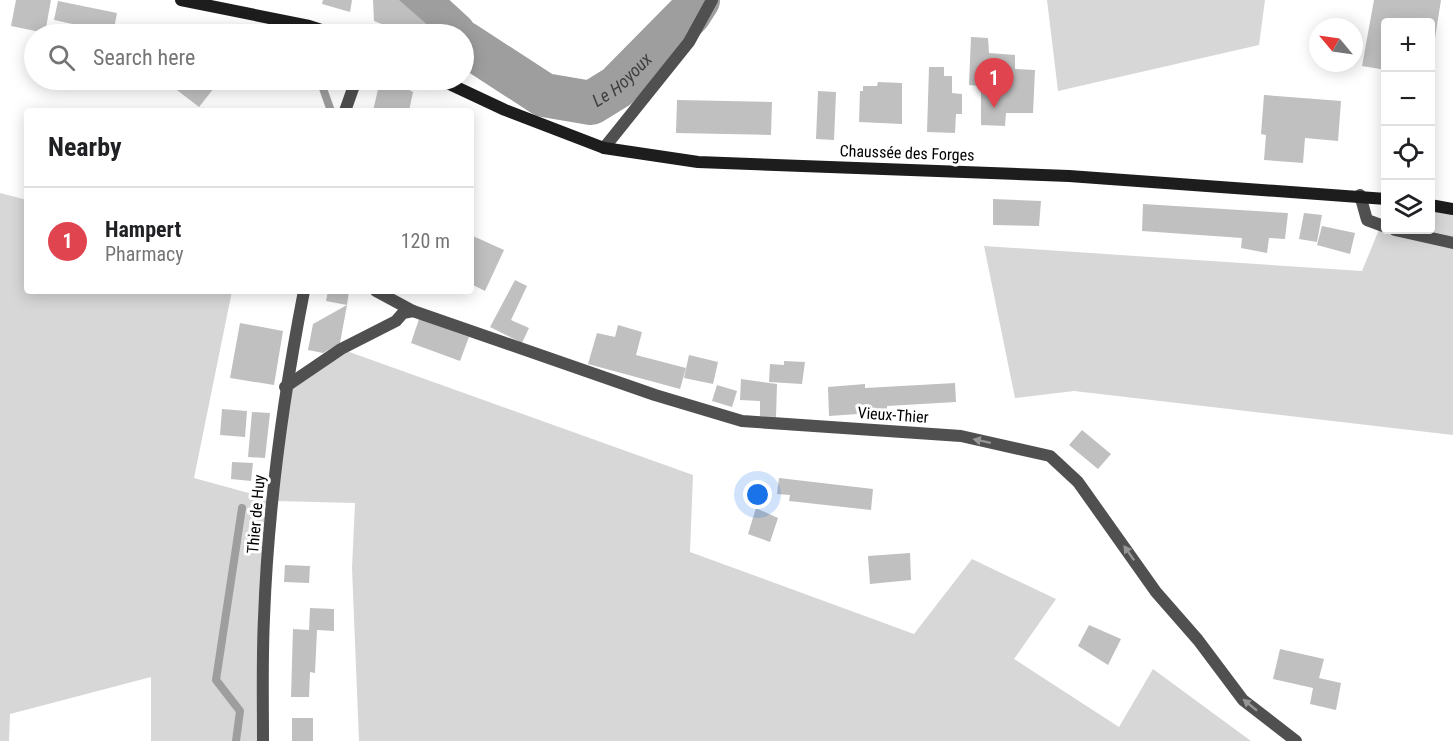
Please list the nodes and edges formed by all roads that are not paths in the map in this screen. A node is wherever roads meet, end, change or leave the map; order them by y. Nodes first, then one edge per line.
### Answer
1 (181, 0) edge
2 (712, 0) edge
3 (299, 24) edge
4 (353, 90) edge
5 (462, 90) edge
6 (347, 108) edge
7 (604, 148) junction
8 (1360, 195) junction
9 (1381, 198) edge
10 (1435, 206) edge
11 (1453, 208) edge
12 (1381, 225) edge
13 (1413, 234) edge
14 (1453, 243) edge
15 (303, 294) edge
16 (382, 294) edge
17 (413, 311) junction
18 (285, 387) junction
19 (263, 741) edge
20 (1296, 741) edge

1 - 3 main road
2 - 7 street
4 - 6 street
5 - 7 main road, Chaussée des Forges
7 - 8 main road, Chaussée des Forges
8 - 9 main road, Chaussée des Forges
8 - 12 street
10 - 11 main road
13 - 14 street
15 - 18 street, Thier de Huy
16 - 17 street, Vieux-Thier
17 - 18 street
20 -> 17 street, Vieux-Thier
18 - 19 street, Thier de Huy

